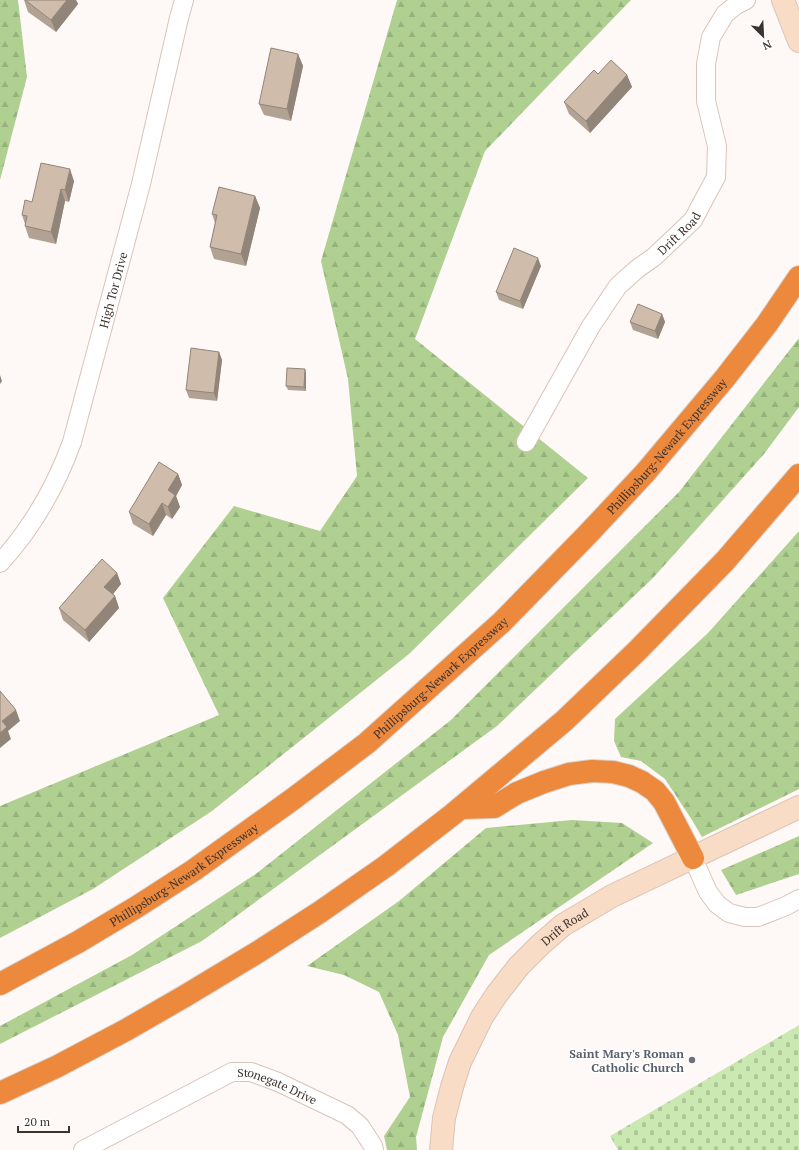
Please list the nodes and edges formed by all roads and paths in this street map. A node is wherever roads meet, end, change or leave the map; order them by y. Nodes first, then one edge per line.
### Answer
1 (184, 0) edge
2 (746, 0) edge
3 (783, 0) edge
4 (799, 41) edge
5 (799, 277) edge
6 (526, 442) dead end
7 (799, 475) edge
8 (0, 563) edge
9 (799, 807) edge
10 (461, 808) junction
11 (693, 858) junction
12 (799, 899) edge
13 (0, 984) edge
14 (0, 1093) edge
15 (94, 1147) edge
16 (374, 1150) edge
17 (441, 1150) edge

1 - 8 street, High Tor Drive
2 - 6 street, Drift Road
3 - 4 main road
5 - 13 highway, Phillipsburg-Newark Expressway
7 - 10 highway
9 - 11 main road, Drift Road
10 - 11 highway
10 - 14 highway
11 - 12 street
11 - 17 main road, Drift Road
15 - 16 street, Stonegate Drive

